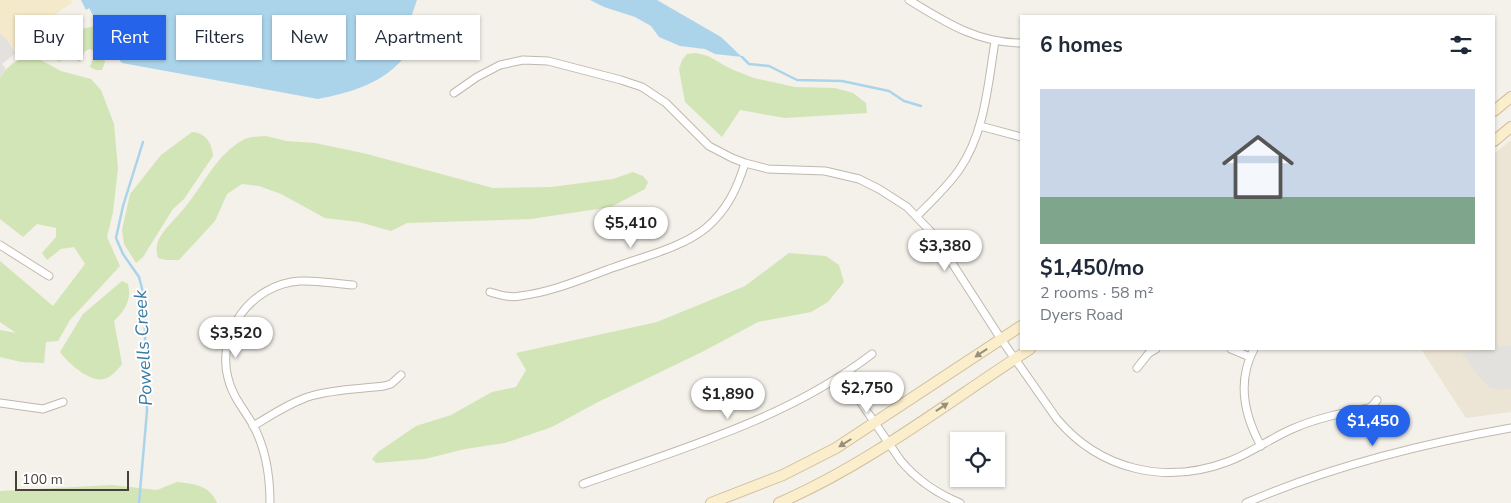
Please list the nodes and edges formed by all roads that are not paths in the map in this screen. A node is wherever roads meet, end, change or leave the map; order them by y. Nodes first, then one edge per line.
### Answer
1 (909, 0) edge
2 (995, 41) junction
3 (1020, 43) edge
4 (454, 92) dead end
5 (1511, 97) edge
6 (1495, 110) edge
7 (980, 126) junction
8 (1511, 127) edge
9 (1020, 138) edge
10 (1495, 139) edge
11 (745, 163) junction
12 (917, 216) junction
13 (0, 245) edge
14 (49, 276) dead end
15 (353, 285) dead end
16 (490, 292) dead end
17 (1020, 327) edge
18 (1001, 339) junction
19 (1028, 350) edge
20 (1154, 350) edge
21 (1234, 350) edge
22 (1254, 350) edge
23 (872, 354) dead end
24 (1250, 357) junction
25 (1015, 358) junction
26 (1137, 368) dead end
27 (401, 375) dead end
28 (842, 375) junction
29 (1377, 400) dead end
30 (64, 402) dead end
31 (0, 403) edge
32 (874, 424) junction
33 (253, 426) junction
34 (1511, 428) edge
35 (888, 443) junction
36 (1261, 446) junction
37 (583, 484) dead end
38 (270, 503) edge
39 (711, 503) edge
40 (779, 503) edge
41 (960, 503) edge
42 (1246, 503) edge

1 - 2 street
2 - 3 street
2 - 7 street
4 - 11 street
5 - 6 main road
7 - 9 street
7 - 12 street
8 - 10 main road
11 - 12 street
11 - 16 street
12 - 18 street
13 - 14 street
15 - 33 street
17 - 18 main road
18 - 25 street
18 -> 32 main road
19 - 25 main road
20 - 26 street
21 - 24 street
22 - 24 street
23 - 28 street
24 - 36 street
35 -> 25 main road
25 - 36 street
27 - 33 street
28 - 32 street
28 - 37 street
29 - 36 street
30 - 31 street
32 - 35 street
32 -> 39 main road
33 - 38 street
34 - 42 street
35 - 40 main road
35 - 41 street

